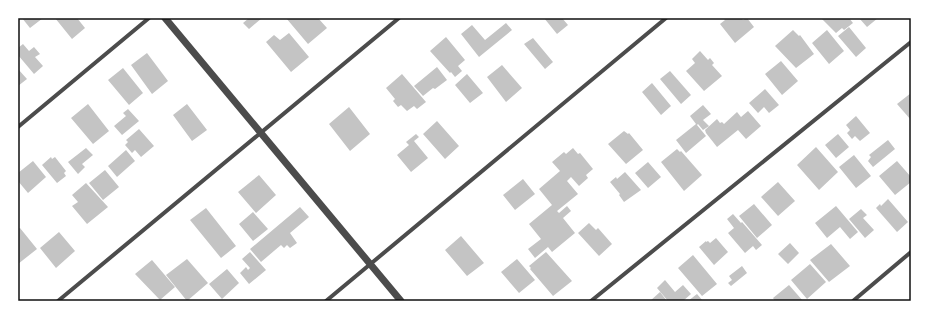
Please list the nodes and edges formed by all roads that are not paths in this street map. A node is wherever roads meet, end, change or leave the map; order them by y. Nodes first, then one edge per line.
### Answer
1 (149, 18) edge
2 (165, 18) edge
3 (399, 18) edge
4 (666, 18) edge
5 (911, 42) edge
6 (18, 127) edge
7 (260, 133) junction
8 (911, 252) edge
9 (370, 264) junction
10 (58, 301) edge
11 (326, 301) edge
12 (401, 301) edge
13 (591, 301) edge
14 (853, 301) edge

1 - 6 street
2 - 7 street
3 - 7 street
4 - 9 street
5 - 13 street
7 - 9 street
7 - 10 street
8 - 14 street
9 - 11 street
9 - 12 street

